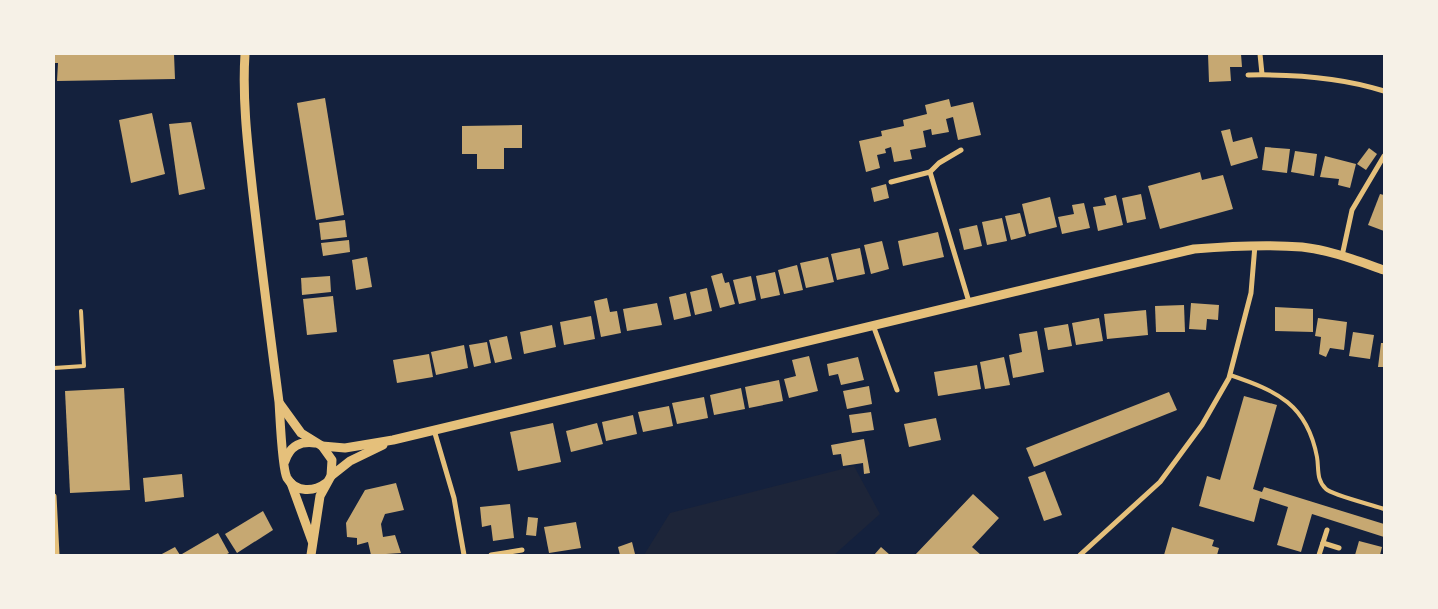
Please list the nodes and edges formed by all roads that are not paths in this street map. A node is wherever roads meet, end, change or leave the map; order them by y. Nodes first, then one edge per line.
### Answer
1 (244, 54) edge
2 (1260, 54) edge
3 (1262, 74) junction
4 (1248, 75) dead end
5 (1384, 91) edge
6 (961, 150) dead end
7 (1384, 156) edge
8 (930, 172) junction
9 (891, 182) dead end
10 (1255, 245) junction
11 (1342, 256) junction
12 (1384, 270) edge
13 (969, 302) junction
14 (81, 311) dead end
15 (873, 324) junction
16 (54, 368) edge
17 (1230, 375) junction
18 (897, 390) dead end
19 (279, 403) junction
20 (434, 430) junction
21 (392, 440) junction
22 (319, 444) junction
23 (285, 461) junction
24 (328, 479) junction
25 (291, 482) junction
26 (54, 496) edge
27 (1384, 509) edge
28 (1327, 530) dead end
29 (312, 542) junction
30 (1323, 543) junction
31 (1339, 548) dead end
32 (522, 550) dead end
33 (1084, 554) edge
34 (57, 555) edge
35 (310, 555) edge
36 (464, 555) edge
37 (491, 555) edge
38 (1319, 555) edge

1 - 19 street
2 - 3 street
3 - 4 street
3 - 5 street
6 - 8 street
7 - 11 street
8 - 9 street
8 - 13 street
10 - 11 street
10 - 13 street
10 - 17 street
11 - 12 street
13 - 15 street
14 - 16 lane
15 - 18 street
15 - 20 street
17 - 27 lane
17 - 33 street
19 - 22 street
19 - 23 street
20 - 21 street
20 - 36 street
21 - 22 street
21 - 24 street
22 - 23 street
22 - 24 street
23 - 25 street
24 - 25 street
24 - 29 street
25 - 29 street
26 - 34 street
28 - 30 street
29 - 35 street
30 - 31 street
30 - 38 street
32 - 37 street

